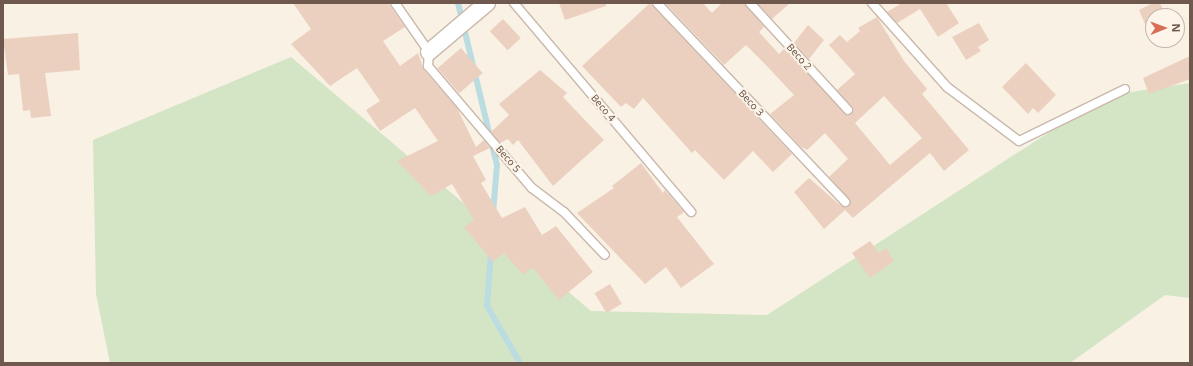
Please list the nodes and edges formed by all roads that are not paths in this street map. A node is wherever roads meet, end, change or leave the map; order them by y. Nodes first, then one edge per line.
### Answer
1 (395, 3) edge
2 (486, 3) edge
3 (514, 3) edge
4 (657, 3) edge
5 (750, 3) edge
6 (872, 3) edge
7 (429, 52) junction
8 (1125, 89) dead end
9 (848, 110) dead end
10 (845, 202) dead end
11 (691, 212) dead end
12 (605, 255) dead end

1 - 7 lane
2 - 7 street
3 - 11 lane, Beco 4
4 - 10 lane, Beco 3
5 - 9 lane, Beco 2
6 - 8 lane
7 - 12 lane, Beco 5

